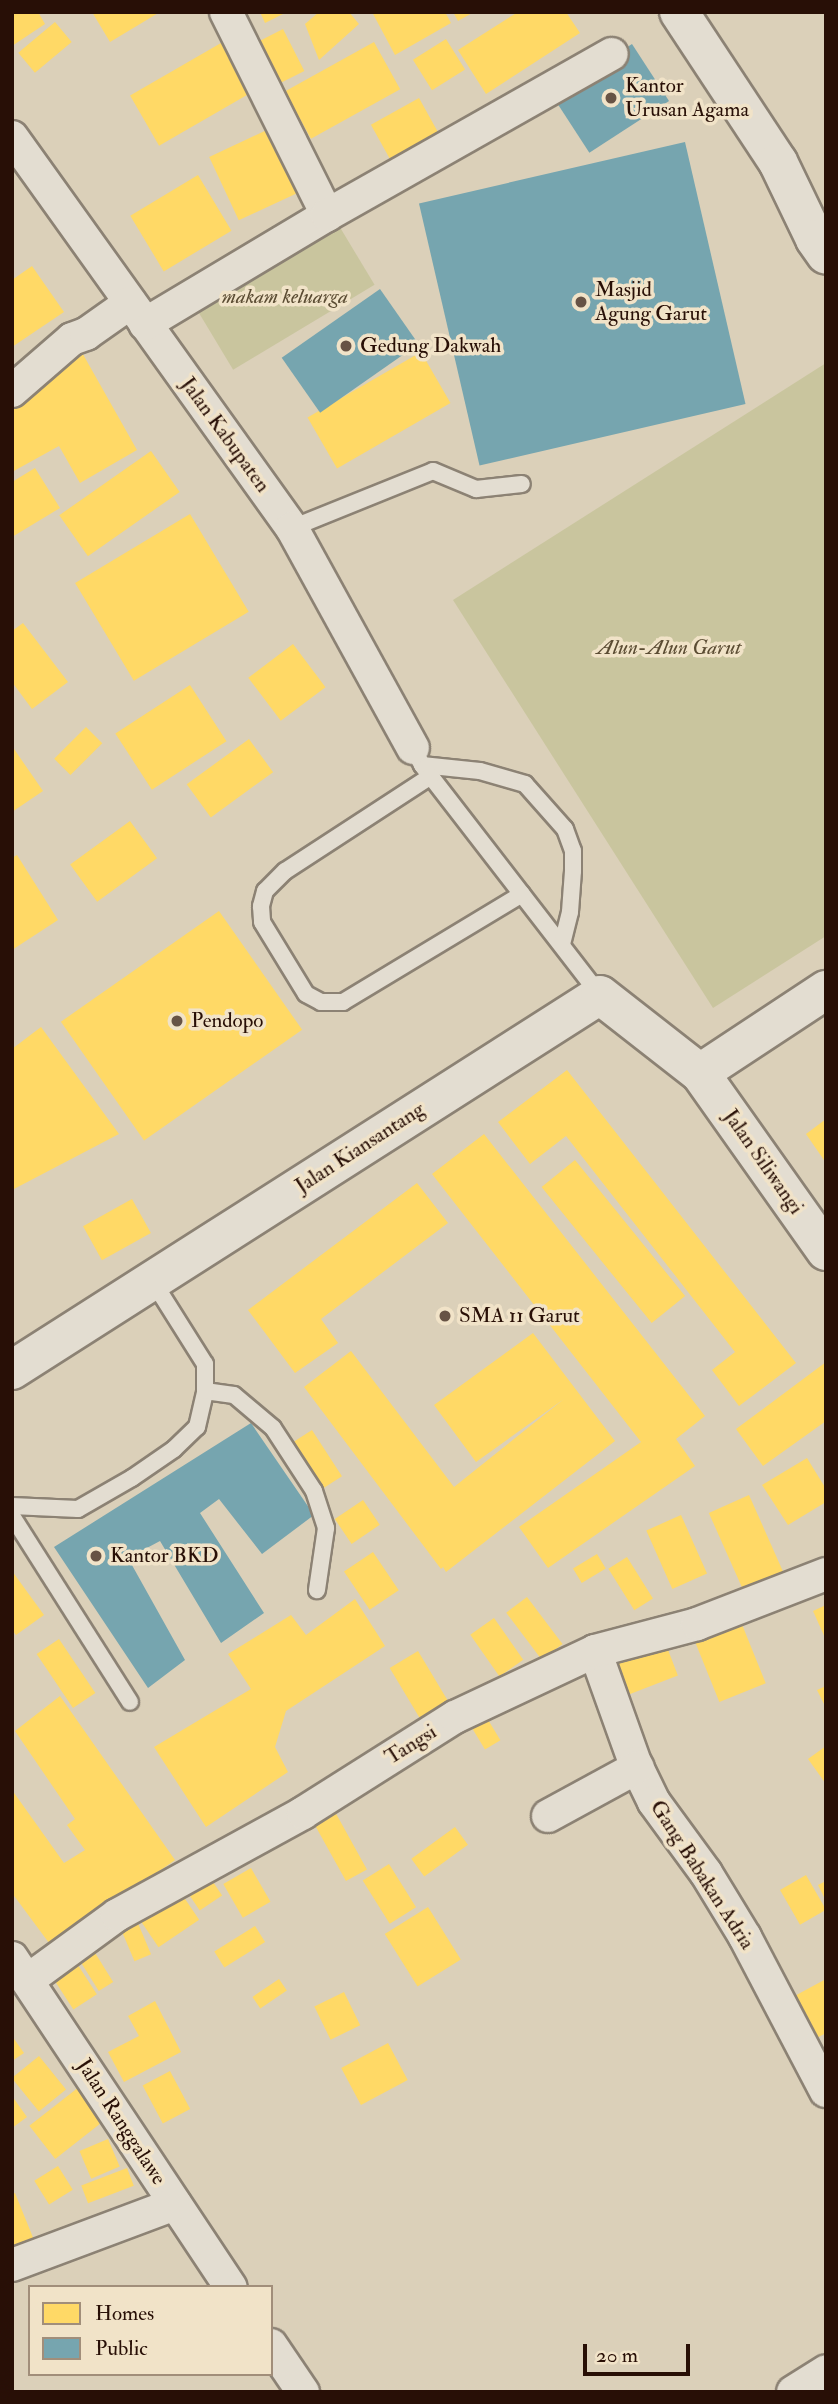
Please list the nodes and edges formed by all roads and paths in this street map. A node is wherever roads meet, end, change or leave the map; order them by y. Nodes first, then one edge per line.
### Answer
1 (226, 12) edge
2 (687, 15) edge
3 (612, 54) dead end
4 (12, 137) edge
5 (778, 162) junction
6 (826, 198) edge
7 (327, 215) junction
8 (826, 255) edge
9 (137, 313) junction
10 (12, 391) edge
11 (522, 484) dead end
12 (292, 528) junction
13 (422, 763) junction
14 (522, 894) junction
15 (562, 945) junction
16 (826, 990) edge
17 (600, 995) junction
18 (700, 1073) junction
19 (826, 1251) edge
20 (152, 1280) junction
21 (12, 1370) edge
22 (205, 1391) junction
23 (12, 1506) edge
24 (12, 1516) edge
25 (826, 1574) edge
26 (317, 1590) dead end
27 (595, 1651) junction
28 (130, 1702) dead end
29 (638, 1768) junction
30 (548, 1816) dead end
31 (20, 1969) edge
32 (826, 2091) edge
33 (175, 2204) junction
34 (12, 2265) edge
35 (230, 2285) edge
36 (273, 2348) edge
37 (826, 2371) edge
38 (303, 2392) edge
39 (793, 2392) edge

1 - 7 street
2 - 5 street
3 - 7 street
4 - 9 street, Jalan Kabupaten
5 - 6 street
5 - 8 street
7 - 9 street
9 - 10 street
9 - 12 street, Jalan Kabupaten
11 - 12 lane
12 - 13 street, Jalan Kabupaten
13 - 14 lane
13 - 14 lane
13 - 15 lane
14 - 15 lane
15 - 17 lane
16 - 18 street
17 - 18 street
17 - 20 street, Jalan Kiansantang
18 - 19 street, Jalan Siliwangi
20 - 21 street, Jalan Kiansantang
20 - 22 lane
22 - 23 lane
22 - 26 lane
24 - 28 lane
25 - 27 street, Tangsi
27 - 29 street, Gang Babakan Adria
27 - 31 street, Tangsi
29 - 30 street
29 - 32 street, Gang Babakan Adria
31 - 33 street, Jalan Ranggalawe
33 - 34 street
33 - 35 street, Jalan Ranggalawe
36 - 38 street
37 - 39 street

